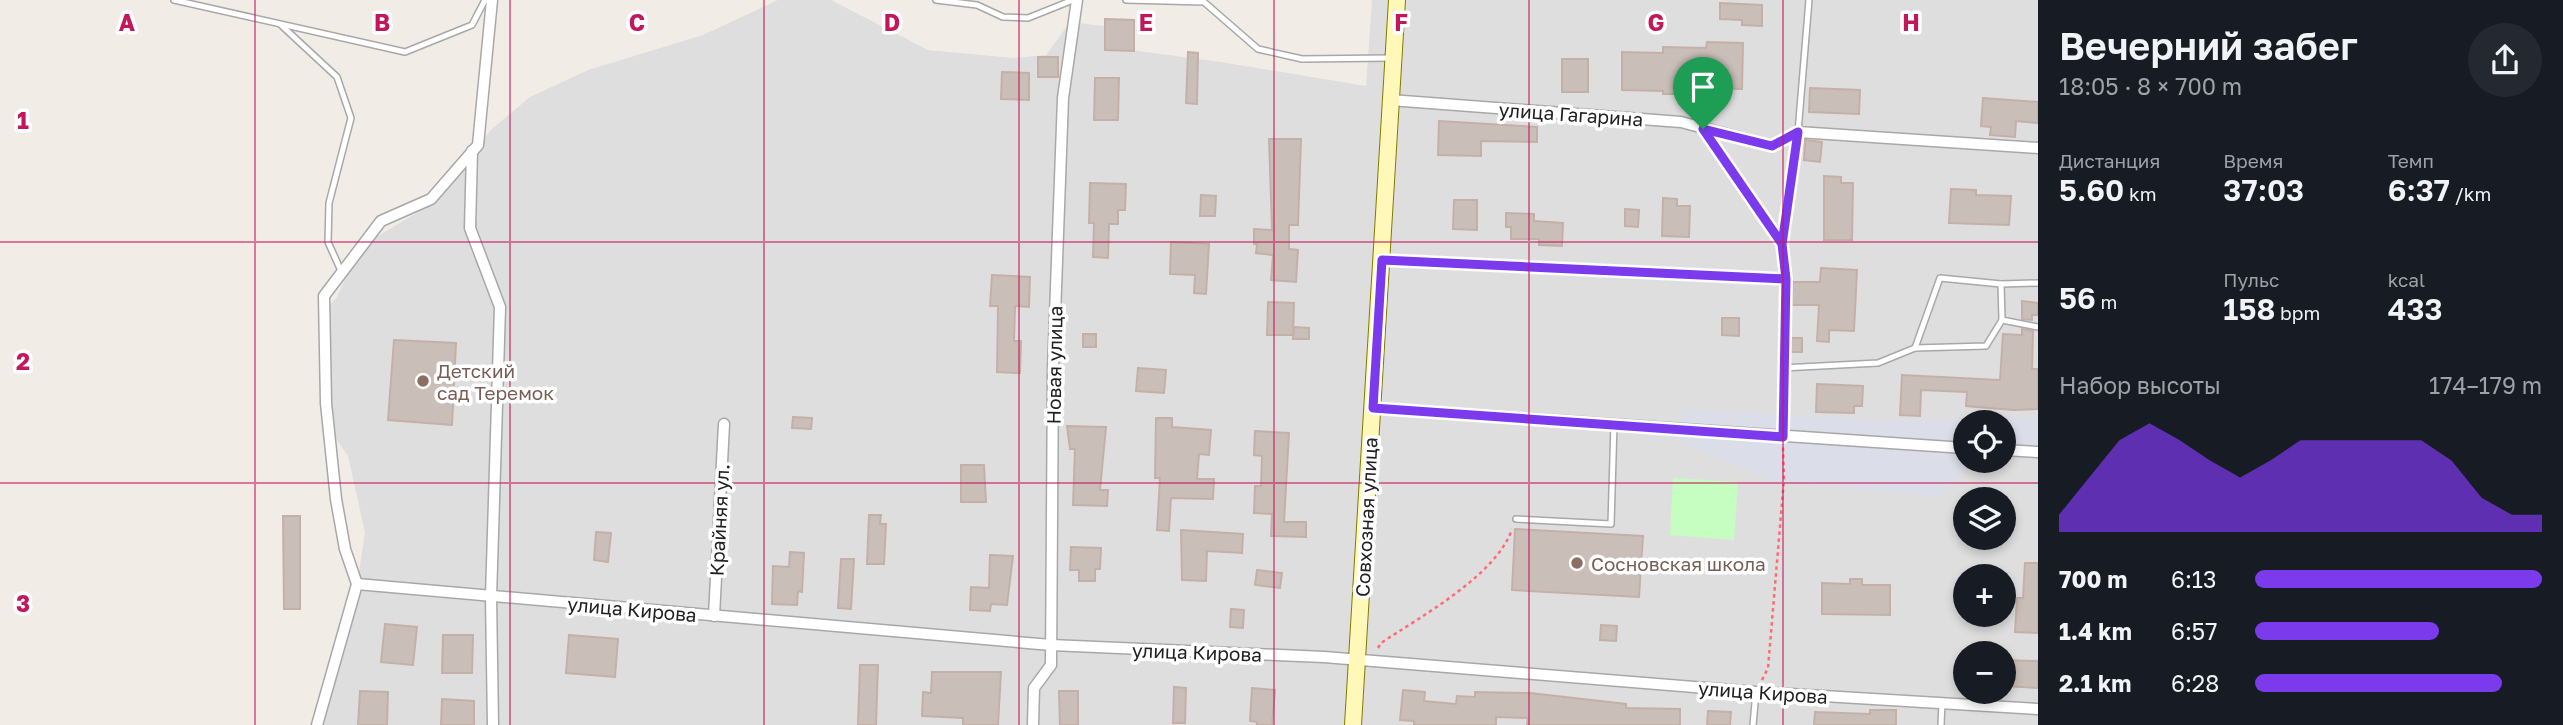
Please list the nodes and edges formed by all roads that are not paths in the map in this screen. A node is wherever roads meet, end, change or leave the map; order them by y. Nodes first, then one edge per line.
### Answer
1 (174, 0) edge
2 (485, 0) edge
3 (492, 0) edge
4 (936, 0) edge
5 (1075, 0) edge
6 (1126, 0) edge
7 (1397, 0) edge
8 (1809, 0) edge
9 (281, 24) junction
10 (1393, 58) junction
11 (1390, 100) junction
12 (1798, 132) junction
13 (2038, 148) edge
14 (472, 151) junction
15 (1382, 260) junction
16 (342, 273) junction
17 (1786, 279) junction
18 (2038, 283) edge
19 (2001, 284) junction
20 (2002, 320) junction
21 (2038, 327) edge
22 (1915, 348) junction
23 (1782, 368) junction
24 (1373, 408) junction
25 (724, 424) dead end
26 (1614, 424) junction
27 (1783, 437) junction
28 (1953, 447) edge
29 (2016, 451) edge
30 (2038, 452) edge
31 (1516, 519) road end
32 (358, 584) junction
33 (491, 597) junction
34 (714, 617) junction
35 (1051, 645) junction
36 (1366, 660) junction
37 (1756, 692) junction
38 (1942, 703) junction
39 (2038, 709) edge
40 (317, 725) edge
41 (493, 725) edge
42 (1032, 725) edge
43 (1353, 725) edge
44 (1753, 725) edge
45 (1941, 725) edge

1 - 9 lane
2 - 9 lane
3 - 14 street
4 - 5 lane
5 - 35 street, Новая улица
6 - 10 lane
7 - 10 main road, Совхозная улица
8 - 12 lane
9 - 16 lane
10 - 11 main road, Совхозная улица
11 - 12 street, улица Гагарина
11 - 15 main road, Совхозная улица
12 - 13 street, улица Гагарина
12 - 17 lane
14 - 16 street
14 - 33 street
15 - 17 street
15 - 24 main road, Совхозная улица
16 - 32 street
17 - 23 lane
18 - 19 lane
19 - 20 lane
19 - 22 lane
20 - 21 lane
20 - 22 lane
22 - 23 lane
23 - 27 lane
24 - 26 street
24 - 36 main road, Совхозная улица
25 - 34 street, Крайняя ул.
26 - 27 street
26 - 31 lane
27 - 28 street
29 - 30 street
32 - 33 street, улица Кирова
32 - 40 street
33 - 34 street, улица Кирова
33 - 41 street
34 - 35 street, улица Кирова
35 - 36 street, улица Кирова
35 - 42 street, Новая улица
36 - 37 street, улица Кирова
36 - 43 main road, Совхозная улица
37 - 38 street, улица Кирова
37 - 44 lane
38 - 39 street, улица Кирова
38 - 45 lane

